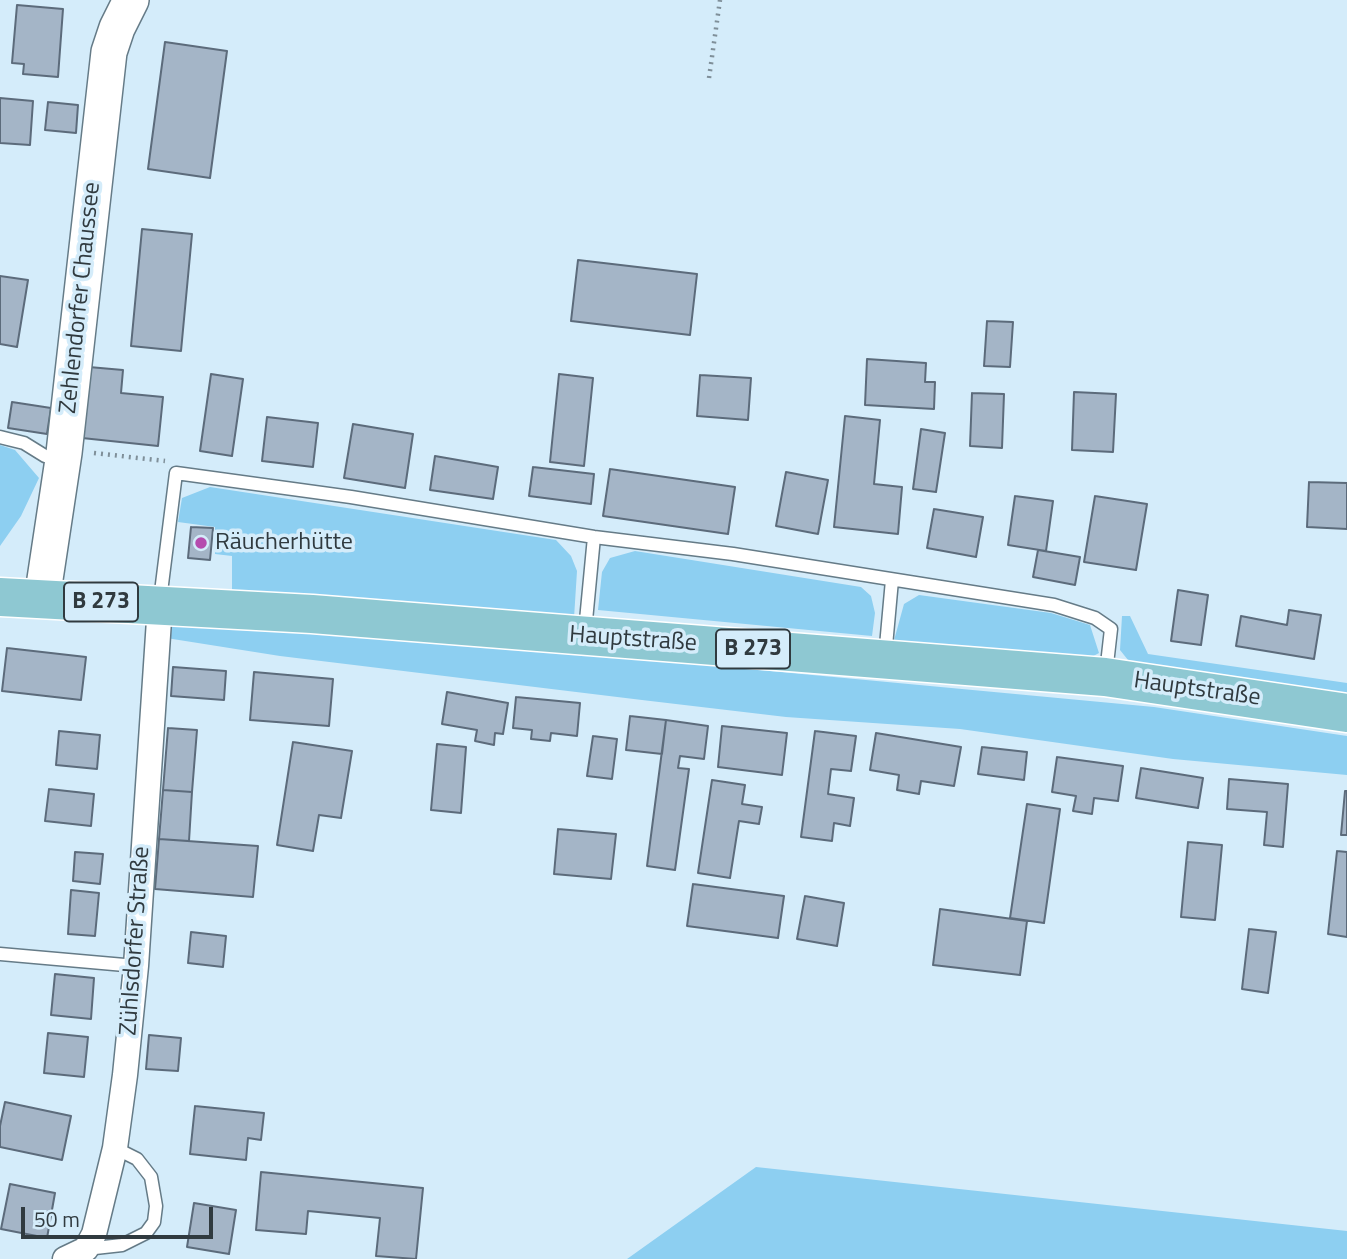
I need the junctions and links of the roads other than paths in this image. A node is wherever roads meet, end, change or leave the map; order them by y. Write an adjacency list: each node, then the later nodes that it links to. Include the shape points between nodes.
1 (131, 0): 3 (main road, Zehlendorfer Chaussee, via 109,52)
2 (0, 437): 3 (lane, via 24,443 45,456)
3 (72, 454): 7 (main road, Zehlendorfer Chaussee)
4 (594, 537): 5 (lane); 8 (lane, via 176,473); 9 (lane)
5 (892, 580): 10 (lane); 11 (lane, via 1054,605 1095,618 1111,629)
6 (0, 597): 7 (main road, Hauptstraße / B 273)
7 (41, 599): 8 (main road, Hauptstraße / B 273)
8 (160, 604): 9 (main road, Hauptstraße / B 273); 14 (street, Zühlsdorfer Straße)
9 (584, 636): 10 (main road, Hauptstraße / B 273)
10 (884, 660): 11 (main road, Hauptstraße / B 273)
11 (1105, 677): 12 (main road, Hauptstraße / B 273)
12 (1347, 713)
13 (0, 954): 14 (lane)
14 (136, 966): 15 (street, Zühlsdorfer Straße)
15 (115, 1148): 16 (street, Zühlsdorfer Straße, via 94,1234); 16 (lane, via 136,1159 152,1177 154,1222 146,1233 122,1245)
16 (76, 1254)

